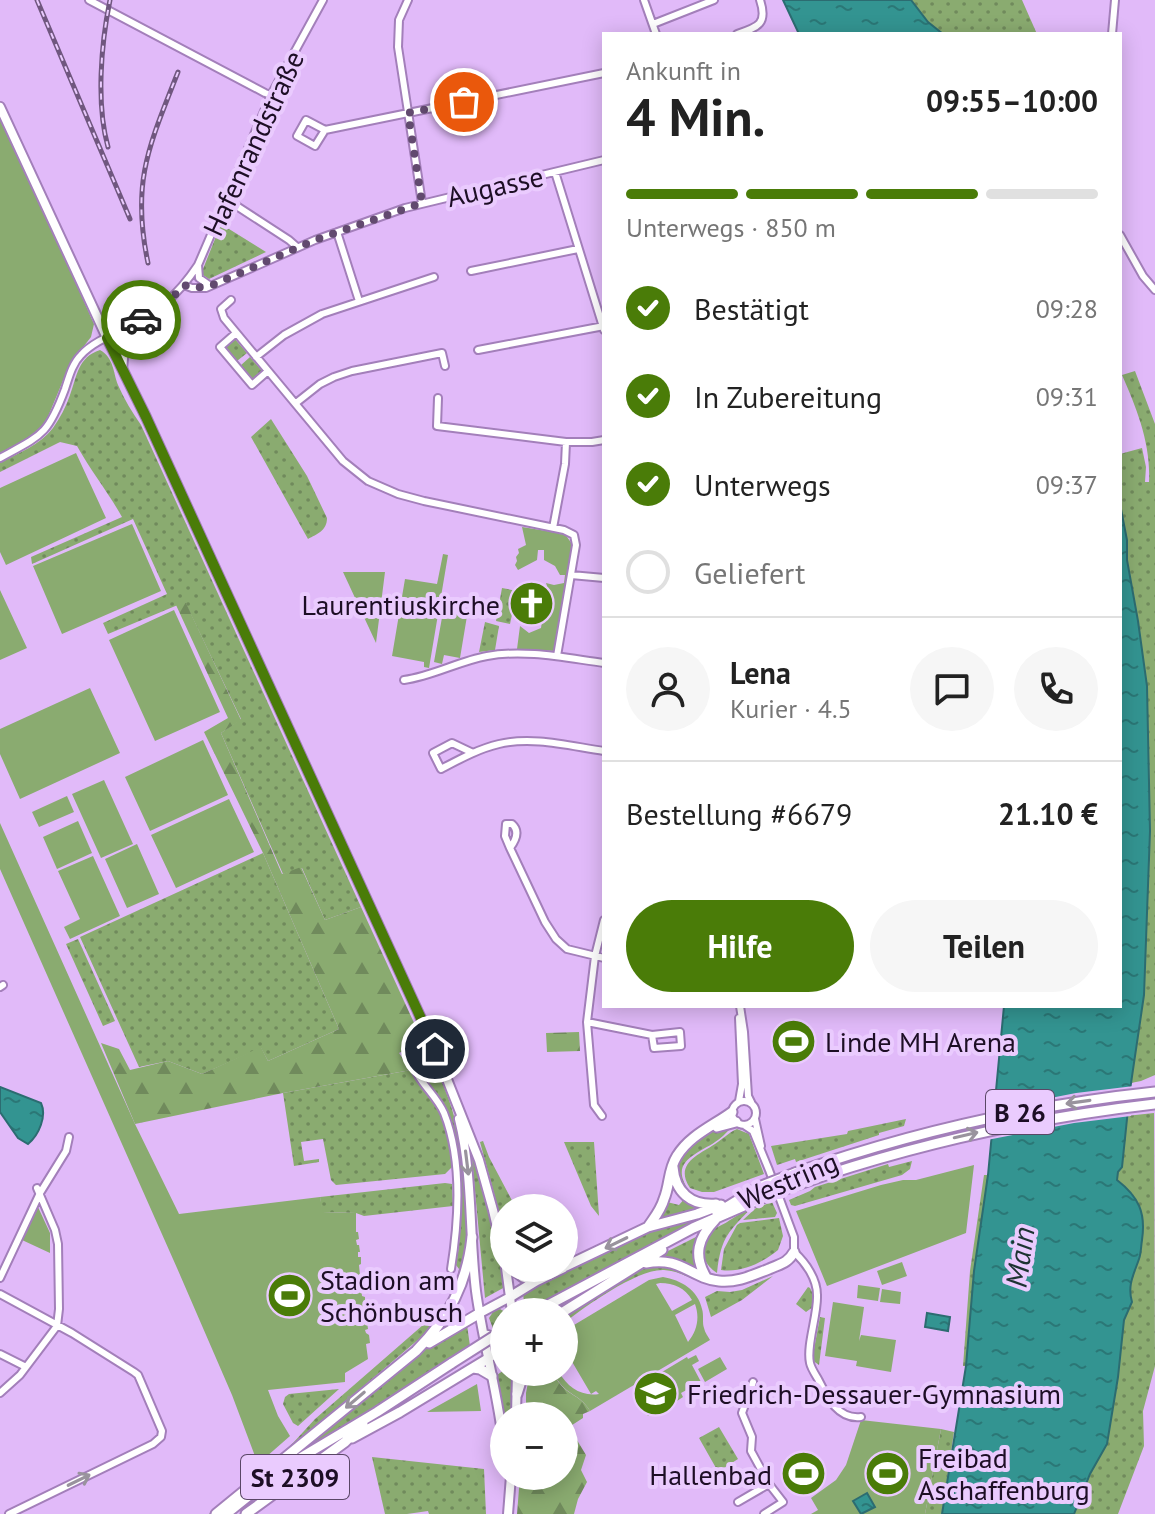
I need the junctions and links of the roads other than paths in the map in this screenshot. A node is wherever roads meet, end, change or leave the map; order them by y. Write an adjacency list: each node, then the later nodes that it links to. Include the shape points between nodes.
1 (89, 0): 13 (street)
2 (323, 0): 13 (street, Hafenrandstraße)
3 (408, 0): 15 (street, via 399,20 398,47)
4 (644, 0): 8 (street)
5 (714, 0): 8 (street)
6 (760, 0): 10 (street, via 760,24)
7 (1115, 0): 11 (street)
8 (653, 24): 9 (street)
9 (655, 32)
10 (743, 32)
11 (1112, 32)
12 (602, 73): 15 (street)
13 (271, 95): 25 (street, Hafenrandstraße)
14 (0, 107): 37 (main road)
15 (408, 113): 16 (street); 20 (street)
16 (325, 130): 16 (street, via 306,120 297,136 315,146)
17 (602, 160): 18 (street, Augasse)
18 (555, 172): 20 (street, Augasse); 24 (street)
19 (232, 203): 23 (street)
20 (422, 203): 21 (street, Augasse)
21 (337, 232): 23 (street, Augasse); 32 (street)
22 (1122, 239): 30 (street)
23 (297, 247): 29 (street, Augasse)
24 (578, 249): 26 (street); 34 (street)
25 (198, 265): 28 (street, Hafenrandstraße); 29 (street, via 199,278)
26 (471, 271)
27 (434, 277): 32 (street)
28 (184, 285): 29 (street, Augasse); 33 (street)
29 (209, 285)
30 (1155, 290)
31 (231, 300): 36 (street, via 221,309)
32 (359, 301): 39 (street, via 300,324)
33 (137, 322): 37 (street); 41 (street, via 125,347)
34 (602, 322)
35 (602, 328): 38 (street)
36 (236, 333): 39 (street); 42 (street, via 220,347 252,385)
37 (107, 338): 41 (main road); 47 (street, via 77,360 44,432)
38 (478, 350)
39 (256, 357): 42 (street)
40 (445, 366): 44 (street, via 442,353 352,371 320,384)
41 (123, 370): 64 (main road)
42 (268, 371): 44 (street)
43 (438, 398): 46 (street, via 437,426)
44 (296, 403): 48 (street, via 345,463 382,488)
45 (602, 440): 46 (street)
46 (566, 442): 48 (street)
47 (0, 458)
48 (553, 528): 49 (street, via 574,535)
49 (571, 575): 50 (street); 51 (street)
50 (602, 578)
51 (557, 656): 52 (street); 53 (street, via 486,656)
52 (602, 663)
53 (404, 680)
54 (602, 751): 55 (street, via 515,741)
55 (473, 753): 55 (street, via 452,743 433,753 441,769)
56 (510, 848): 58 (street, via 556,939 567,949)
57 (602, 928): 58 (street)
58 (595, 956): 59 (street); 62 (street)
59 (602, 958)
60 (740, 1008): 67 (street)
61 (740, 1008): 68 (street)
62 (587, 1022): 63 (street); 70 (street, via 594,1105)
63 (652, 1035): 63 (street, via 654,1048 681,1046 680,1032)
64 (435, 1049): 65 (main road); 87 (street, via 412,1059 443,1111 453,1143 457,1178)
65 (451, 1091): 77 (main road); 83 (main road, one-way to 83, via 468,1166)
66 (1155, 1092): 78 (highway, Westring / B 26, one-way to 78, bridge, via 1005,1114 932,1131 795,1173)
67 (739, 1101): 68 (street); 72 (street, via 734,1106)
68 (751, 1102): 71 (street)
69 (1155, 1104): 80 (highway, Westring / B 26, one-way to 69, bridge, via 890,1155 1007,1126)
70 (602, 1116)
71 (755, 1119): 72 (street, via 749,1124); 74 (street)
72 (737, 1120): 74 (street, via 753,1131); 75 (highway, via 702,1131)
73 (69, 1137): 76 (street, via 66,1151)
74 (761, 1149): 84 (street, via 794,1237)
75 (674, 1159): 79 (highway, via 674,1178 685,1195 702,1205); 81 (highway, via 660,1210)
76 (38, 1191): 89 (street); 97 (street, via 58,1244)
77 (490, 1199)
78 (736, 1200): 79 (highway, B 26); 82 (highway, Westring)
79 (724, 1204): 81 (highway)
80 (718, 1217): 82 (highway, Westring / B 26); 88 (highway, via 699,1241 699,1264)
81 (648, 1227): 85 (highway, one-way to 85)
82 (693, 1228): 86 (highway, B 26); 94 (highway, Westring)
83 (472, 1237): 96 (main road); 101 (highway, via 455,1301)
84 (794, 1252): 88 (highway, via 785,1263 738,1280); 115 (street, via 810,1273 817,1295 810,1365 830,1401 853,1418)
85 (578, 1261)
86 (636, 1267): 88 (highway, via 670,1262); 95 (highway, B 26)
87 (451, 1269)
88 (706, 1277)
89 (0, 1278)
90 (509, 1282): 93 (main road)
91 (534, 1282): 93 (highway)
92 (0, 1294): 97 (street)
93 (510, 1297): 96 (main road)
94 (560, 1298)
95 (578, 1303)
96 (480, 1313): 98 (main road); 101 (highway)
97 (57, 1326): 105 (street); 120 (street, one-way to 97, via 161,1437 138,1375)
98 (484, 1332): 99 (main road); 103 (main road)
99 (490, 1335)
100 (490, 1339): 114 (highway, St 2309, bridge)
101 (416, 1351): 121 (highway, one-way to 121)
102 (0, 1354): 105 (street)
103 (489, 1358): 104 (main road); 106 (highway)
104 (490, 1364)
105 (26, 1367): 111 (street)
106 (473, 1368): 107 (highway); 116 (highway)
107 (490, 1375)
108 (753, 1382): 117 (street, via 742,1413 752,1437 751,1451)
109 (517, 1386): 112 (main road)
110 (520, 1386): 112 (highway)
111 (0, 1393)
112 (517, 1394): 113 (main road)
113 (517, 1402)
114 (377, 1412): 116 (highway, St 2309); 122 (highway, St 2309, via 285,1467)
115 (861, 1417)
116 (345, 1442): 123 (highway, St 2309)
117 (769, 1484): 119 (street); 125 (street, via 783,1502)
118 (509, 1490): 124 (main road)
119 (738, 1502)
120 (9, 1514)
121 (216, 1514)
122 (226, 1514)
123 (246, 1514)
124 (508, 1514)
125 (764, 1514)

